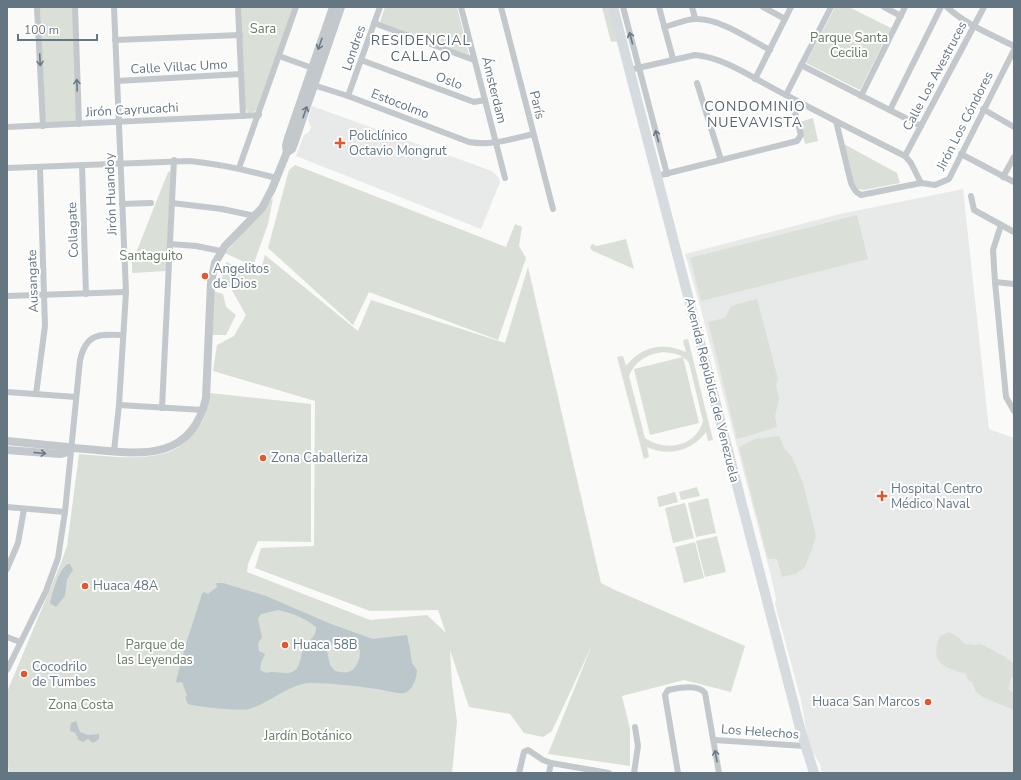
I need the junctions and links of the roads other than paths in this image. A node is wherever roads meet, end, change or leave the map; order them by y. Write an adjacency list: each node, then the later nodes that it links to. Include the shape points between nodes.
1 (37, 7): 57 (street, one-way to 57)
2 (75, 7): 56 (street, one-way to 2)
3 (114, 7): 30 (street, Jirón Huandoy)
4 (238, 7): 29 (street)
5 (296, 7): 34 (street)
6 (333, 7): 39 (street, one-way to 39)
7 (341, 7): 39 (street)
8 (380, 7): 26 (street, Londres)
9 (461, 7): 37 (street, Ámsterdam)
10 (501, 7): 61 (street, París)
11 (613, 7): 40 (main road, Avenida República de Venezuela)
12 (623, 7): 40 (street, one-way to 12)
13 (659, 7): 28 (street)
14 (692, 7): 24 (street)
15 (763, 7): 25 (street)
16 (791, 7): 25 (street)
17 (831, 7): 38 (street)
18 (884, 7): 23 (street)
19 (905, 7): 23 (street)
20 (941, 7): 51 (street)
21 (947, 7): 27 (street)
22 (984, 7): 27 (street, Calle Los Avestruces)
23 (901, 16): 47 (street)
24 (695, 18): 28 (street); 32 (street, via 725,26)
25 (785, 19): 32 (street)
26 (374, 23): 36 (street, Londres); 37 (street)
27 (974, 25): 31 (street); 58 (street, Calle Los Avestruces)
28 (664, 27): 35 (street)
29 (240, 35): 30 (street); 41 (street)
30 (116, 40): 43 (street, Jirón Huandoy)
31 (1014, 46)
32 (770, 50): 42 (street)
33 (1014, 50): 50 (street, Jirón Los Cóndores)
34 (279, 56): 39 (street); 52 (street)
35 (672, 59): 40 (street); 42 (street, via 702,55 723,61)
36 (361, 60): 46 (street, Londres); 49 (street, Oslo, via 474,102)
37 (474, 60): 49 (street, Ámsterdam)
38 (801, 65): 47 (street); 48 (street)
39 (315, 69): 45 (street)
40 (634, 69): 73 (main road, Avenida República de Venezuela)
41 (241, 74): 43 (street, Calle Villac Umo); 53 (street)
42 (755, 79): 48 (street)
43 (117, 81): 55 (street, Jirón Huandoy)
44 (697, 83): 67 (street)
45 (311, 84): 46 (street, Estocolmo); 75 (street, via 292,149 287,152)
46 (348, 96): 62 (street, Estocolmo, via 469,142)
47 (861, 96): 51 (street)
48 (788, 97): 54 (street); 67 (street, via 801,135 797,141)
49 (485, 100): 62 (street, Ámsterdam)
50 (983, 109): 60 (street); 63 (street, Jirón Los Cóndores)
51 (890, 110): 58 (street)
52 (259, 115): 53 (street, Jirón Cayrucachi); 72 (street)
53 (243, 116): 55 (street, Jirón Cayrucachi)
54 (836, 121): 64 (street); 78 (street, Jirón Los Cóndores, via 854,191 861,195)
55 (119, 122): 56 (street, Jirón Cayrucachi); 68 (street, Jirón Huandoy)
56 (79, 124): 57 (street, Jirón Cayrucachi)
57 (43, 126): 59 (street, Jirón Cayrucachi)
58 (921, 126): 64 (street, Calle Los Avestruces)
59 (7, 127)
60 (1014, 127)
61 (533, 134): 62 (street, Estocolmo); 83 (street, París)
62 (496, 143): 76 (street, Ámsterdam)
63 (961, 154): 74 (street); 78 (street, Jirón Los Cóndores, via 949,179 935,185)
64 (905, 156): 78 (street)
65 (1014, 157): 74 (street)
66 (174, 160): 68 (street); 72 (street); 81 (street)
67 (721, 160): 73 (street)
68 (121, 162): 69 (street); 82 (street, Jirón Huandoy)
69 (82, 165): 70 (street); 92 (street, Collagate)
70 (40, 166): 71 (street); 93 (street, Ausangate)
71 (7, 168)
72 (239, 168): 75 (street)
73 (662, 175): 116 (main road, Avenida República de Venezuela)
74 (1004, 177): 77 (street)
75 (276, 178): 84 (street, via 267,200)
76 (505, 178)
77 (1014, 182)
78 (921, 183)
79 (971, 196): 85 (street, via 974,210)
80 (151, 203): 82 (street)
81 (172, 203): 84 (street, via 211,207); 87 (street)
82 (122, 204): 91 (street, Jirón Huandoy)
83 (553, 209)
84 (255, 216): 88 (street)
85 (1001, 225): 86 (street); 89 (street, via 993,250)
86 (1014, 232)
87 (170, 244): 88 (street); 100 (street)
88 (221, 251): 101 (street, via 215,263 211,282 207,385)
89 (995, 282): 90 (street); 102 (street, via 1006,397)
90 (1014, 284)
91 (126, 292): 92 (street); 95 (street, Jirón Huandoy)
92 (86, 294): 93 (street)
93 (45, 295): 94 (street); 97 (street, Ausangate, via 45,326)
94 (7, 296)
95 (123, 335): 98 (street, via 99,335 83,348); 99 (street, Jirón Huandoy)
96 (7, 392): 97 (street)
97 (36, 394): 98 (street)
98 (76, 397): 104 (street)
99 (119, 405): 100 (street); 106 (street, Jirón Huandoy)
100 (162, 408): 101 (street)
101 (203, 410): 106 (street, via 189,433 169,447 152,452)
102 (1014, 411)
103 (7, 441): 104 (street)
104 (72, 448): 105 (street, one-way to 104, via 60,454); 106 (street); 109 (street)
105 (7, 450)
106 (114, 451)
107 (7, 507): 108 (street)
108 (24, 509): 109 (street); 110 (street, via 18,543)
109 (65, 512): 112 (street, via 62,541 54,572)
110 (7, 569)
111 (7, 637): 112 (street)
112 (20, 642): 113 (street)
113 (7, 670)
114 (635, 727): 122 (street, via 638,746)
115 (714, 740): 116 (street, Los Helechos); 123 (street, via 705,692 699,688 668,690 665,697); 124 (street, one-way to 115)
116 (805, 746): 125 (main road, Avenida República de Venezuela)
117 (551, 763): 118 (street); 119 (street, via 527,750 524,752); 120 (street)
118 (586, 771): 121 (street)
119 (519, 773)
120 (549, 773)
121 (609, 773)
122 (634, 773)
123 (678, 773)
124 (719, 773)
125 (814, 773)

